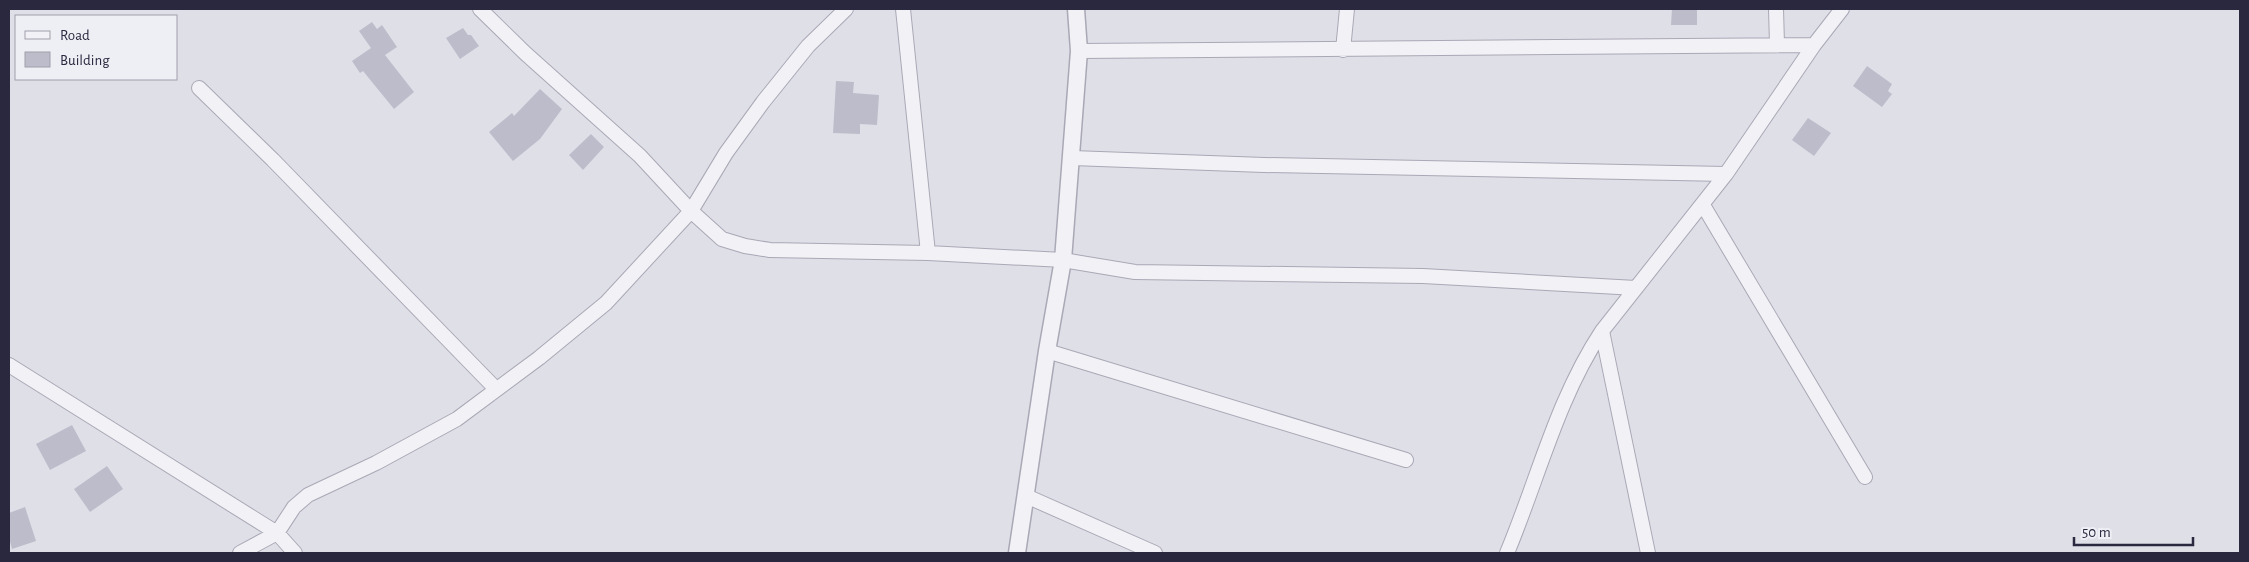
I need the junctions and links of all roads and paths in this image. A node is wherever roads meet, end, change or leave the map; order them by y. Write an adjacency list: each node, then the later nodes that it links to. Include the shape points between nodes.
1 (480, 9): 16 (street, via 640,156)
2 (903, 9): 17 (street)
3 (1076, 9): 11 (street)
4 (1347, 9): 10 (street)
5 (1776, 9): 8 (street)
6 (1842, 9): 9 (street)
7 (840, 10): 16 (street, via 763,102 726,153)
8 (1778, 44): 9 (street); 10 (street)
9 (1814, 45): 14 (street)
10 (1344, 50): 11 (street)
11 (1079, 51): 13 (street)
12 (199, 88): 23 (street)
13 (1072, 158): 14 (street); 18 (street)
14 (1726, 174): 15 (street)
15 (1703, 205): 19 (street); 25 (street)
16 (691, 211): 17 (street, via 722,239 745,246 770,250); 23 (street, via 606,303)
17 (928, 253): 18 (street)
18 (1063, 260): 19 (street, via 1135,272 1423,276); 21 (street)
19 (1636, 288): 20 (street)
20 (1602, 331): 32 (street, via 1576,375); 33 (street)
21 (1047, 351): 24 (street); 26 (street)
22 (9, 365): 27 (street)
23 (496, 389): 27 (street, via 456,419 419,440 308,495 294,508)
24 (1406, 460)
25 (1866, 477)
26 (1026, 496): 30 (street); 31 (street)
27 (277, 533): 28 (street); 29 (street)
28 (240, 553)
29 (295, 553)
30 (1017, 553)
31 (1155, 553)
32 (1507, 553)
33 (1648, 553)

